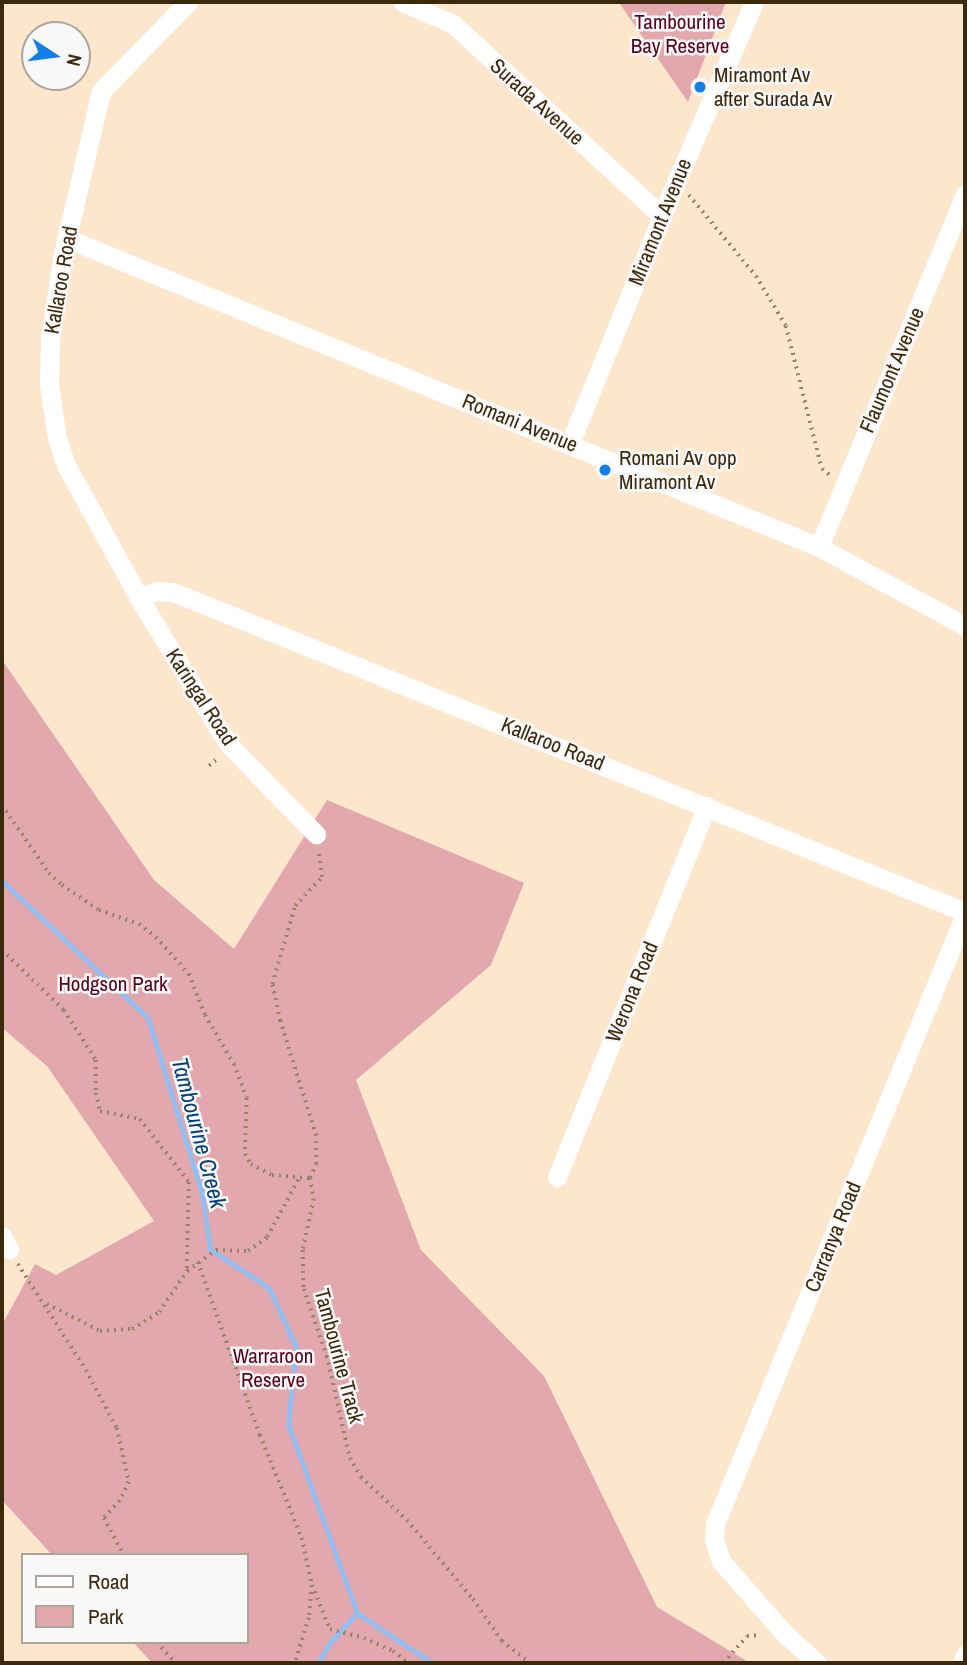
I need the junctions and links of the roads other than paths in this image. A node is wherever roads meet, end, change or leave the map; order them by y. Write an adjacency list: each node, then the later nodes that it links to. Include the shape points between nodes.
1 (188, 2): 6 (street, Kallaroo Road, via 101,90)
2 (403, 2): 5 (street, Surada Avenue, via 453,24)
3 (754, 2): 5 (street, Miramont Avenue)
4 (965, 194): 8 (street, Flaumont Avenue)
5 (662, 215): 7 (street, Miramont Avenue)
6 (66, 238): 7 (street, Romani Avenue); 9 (street, Kallaroo Road, via 49,359 57,438 66,465)
7 (570, 443): 8 (street, Romani Avenue)
8 (819, 547): 11 (street, Romani Avenue)
9 (129, 580): 10 (street, Karingal Road)
10 (139, 598): 12 (street, Kallaroo Road, via 173,592); 13 (street, Karingal Road, via 231,747)
11 (965, 626)
12 (706, 806): 14 (street, Kallaroo Road); 15 (street, Werona Road)
13 (317, 834)
14 (965, 913): 17 (street, Carranya Road, via 715,1524 713,1539 721,1561 783,1633)
15 (557, 1177)
16 (965, 1655): 18 (street)
17 (817, 1663)
18 (962, 1663)

